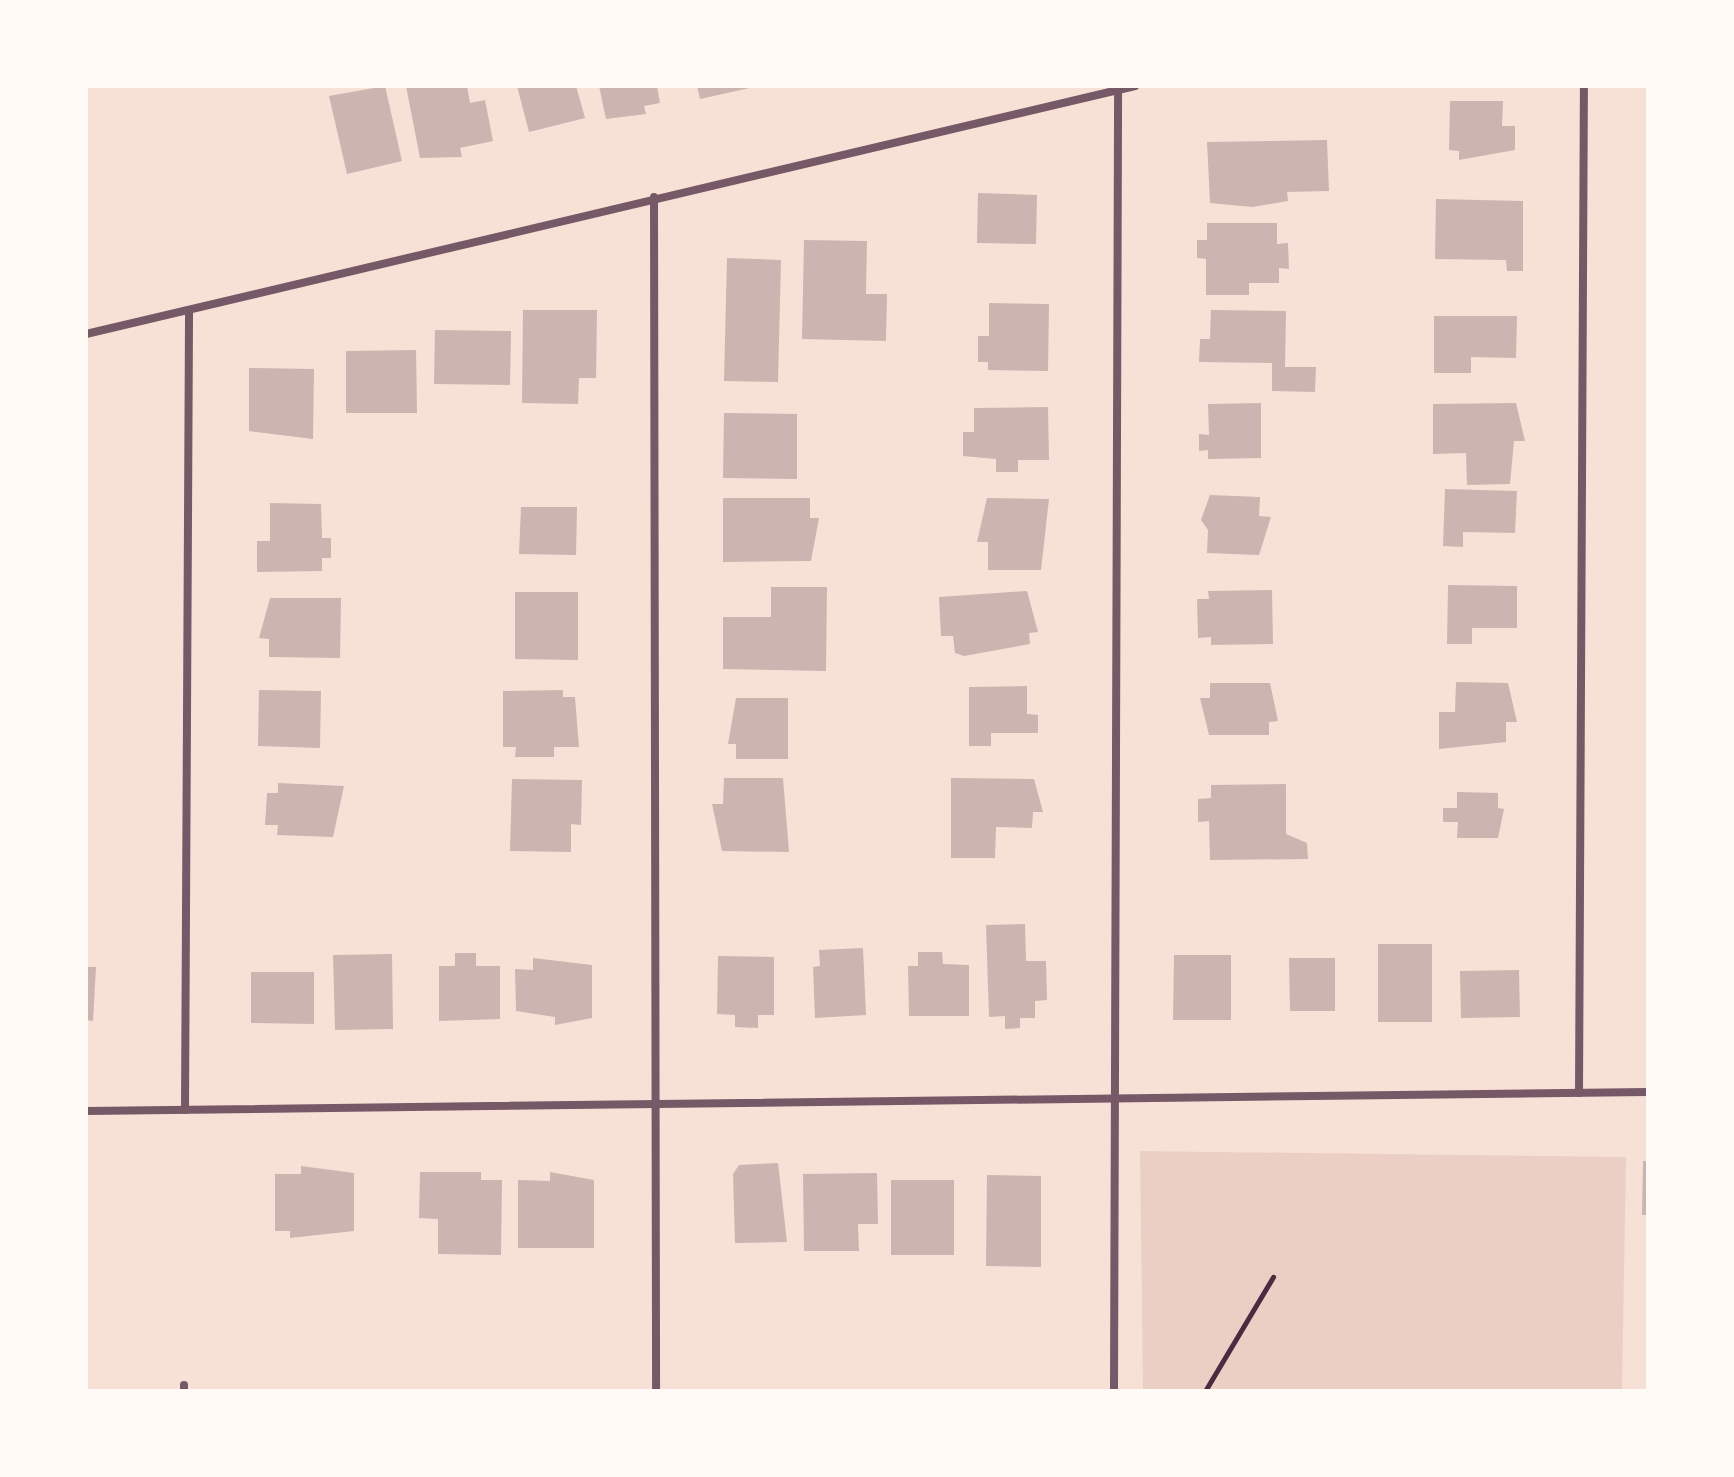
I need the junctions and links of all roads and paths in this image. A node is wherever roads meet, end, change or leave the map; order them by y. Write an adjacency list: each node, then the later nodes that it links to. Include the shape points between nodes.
1 (1135, 86): 3 (street)
2 (1584, 86): 8 (street)
3 (1118, 90): 4 (street); 9 (street)
4 (654, 197): 5 (street); 10 (street)
5 (189, 313): 6 (street); 11 (street)
6 (86, 334)
7 (1648, 1092): 8 (street)
8 (1579, 1093): 9 (street)
9 (1117, 1099): 10 (street); 15 (street)
10 (656, 1101): 11 (street); 14 (street)
11 (185, 1110): 12 (street)
12 (86, 1111)
13 (1273, 1277): 16 (path)
14 (656, 1391)
15 (1114, 1391)
16 (1205, 1391)

